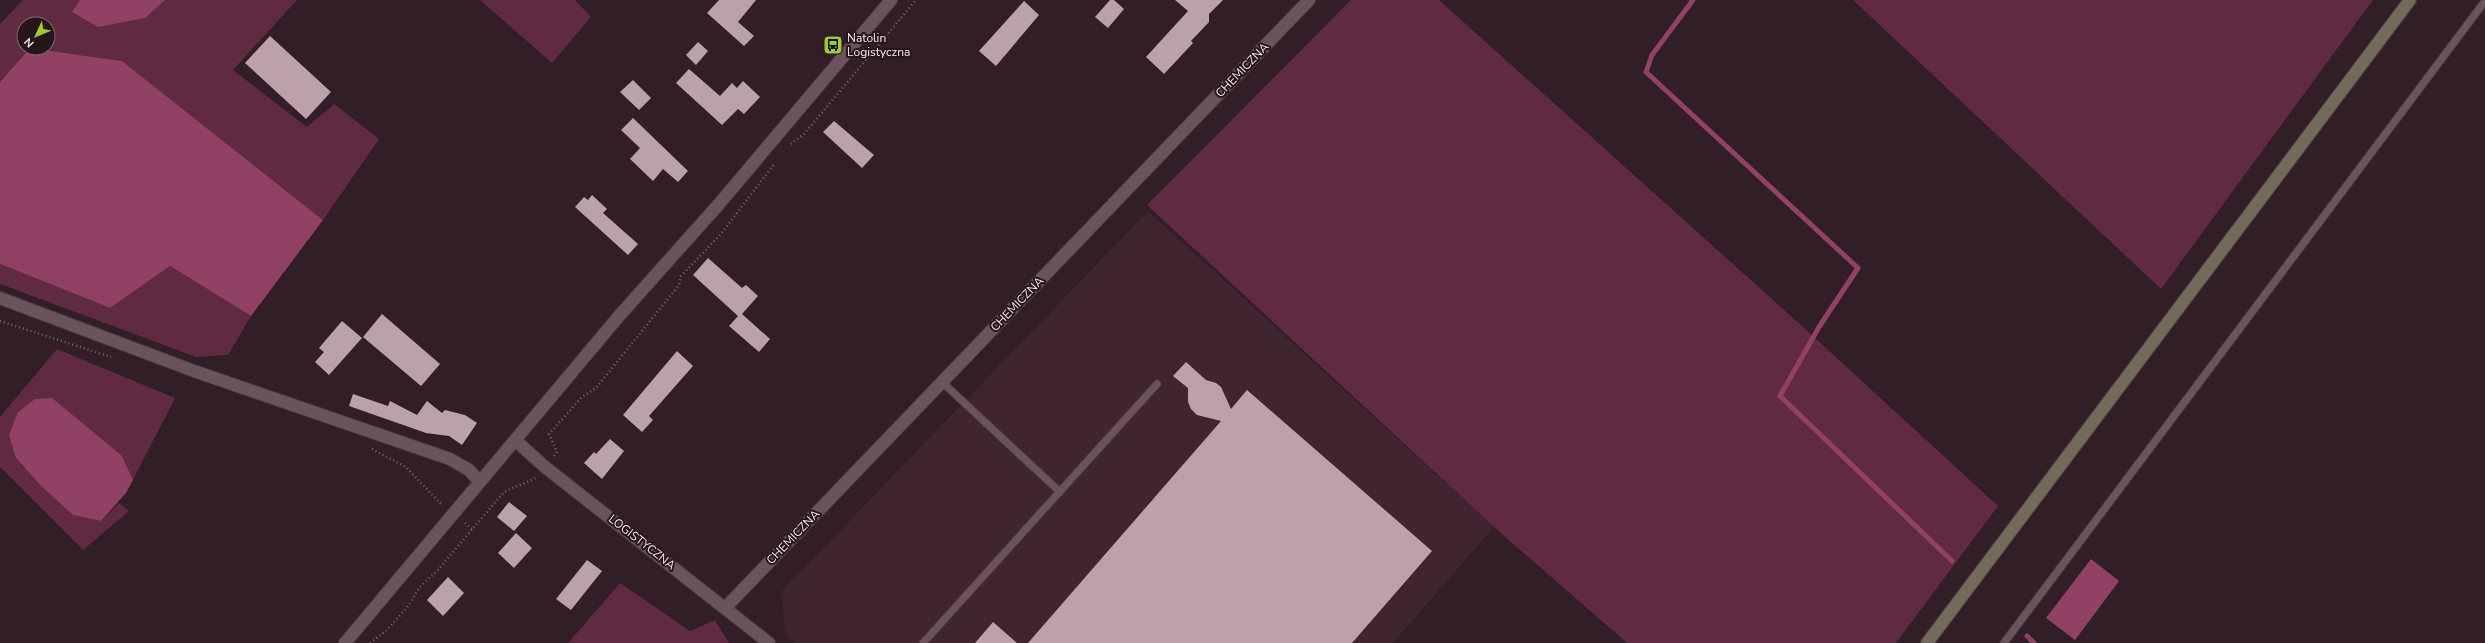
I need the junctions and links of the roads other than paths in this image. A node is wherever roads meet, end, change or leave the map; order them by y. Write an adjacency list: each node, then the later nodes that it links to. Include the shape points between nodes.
1 (891, 0): 8 (street)
2 (1309, 0): 6 (street, CHEMICZNA)
3 (2410, 0): 15 (main road)
4 (2485, 1): 16 (lane)
5 (0, 298): 9 (street, via 194,371 450,459 469,470)
6 (942, 382): 10 (lane); 11 (street, CHEMICZNA)
7 (1157, 384): 10 (lane)
8 (515, 440): 9 (street); 11 (street, LOGISTYCZNA, via 545,468)
9 (480, 482): 12 (street)
10 (1060, 492): 14 (lane)
11 (726, 607): 13 (street, LOGISTYCZNA)
12 (345, 643)
13 (769, 643)
14 (923, 643)
15 (1928, 643)
16 (2004, 643)

